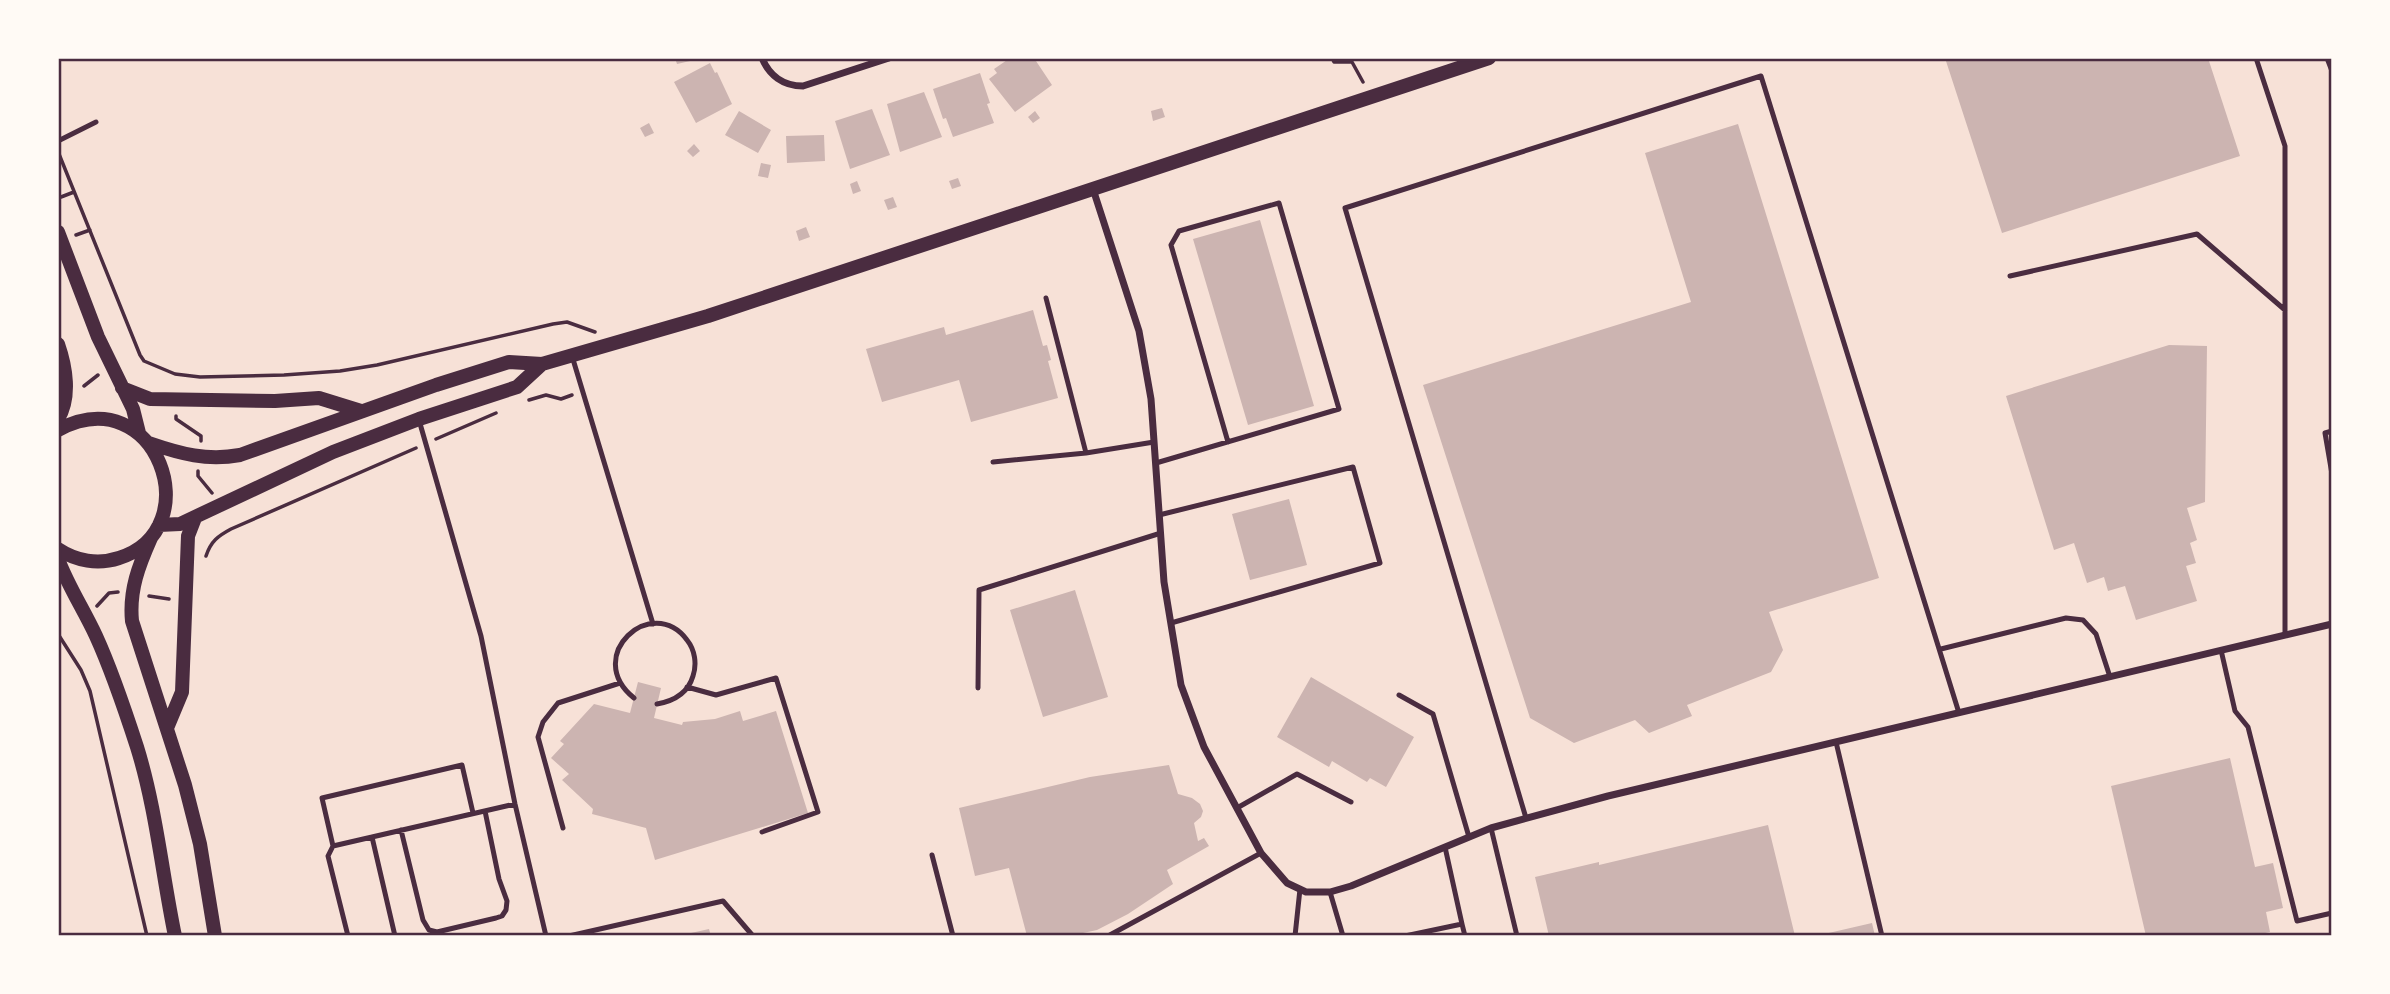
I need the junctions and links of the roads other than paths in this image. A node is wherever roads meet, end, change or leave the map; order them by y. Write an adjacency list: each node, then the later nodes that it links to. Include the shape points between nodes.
1 (762, 58): 2 (street, via 774,77 803,86)
2 (889, 58)
3 (1489, 58): 9 (main road)
4 (2256, 58): 13 (lane, via 2285,146)
5 (2327, 58): 6 (lane)
6 (2332, 71)
7 (96, 122): 8 (lane)
8 (58, 141)
9 (1093, 189): 15 (main road); 24 (street, via 1139,331)
10 (58, 232): 17 (main road)
11 (2010, 276): 13 (lane, via 2197,234)
12 (1046, 298): 26 (lane)
13 (2285, 310): 39 (lane)
14 (58, 344): 19 (main road, via 66,375)
15 (572, 356): 16 (main road); 37 (lane)
16 (542, 364): 18 (main road, via 509,362); 20 (main road, via 517,387)
17 (122, 388): 18 (main road, via 150,399 319,398); 23 (main road)
18 (361, 411): 23 (main road, via 221,458 186,455)
19 (58, 419)
20 (419, 419): 31 (main road, via 311,461); 53 (lane, via 481,636)
21 (58, 430): 23 (main road, via 98,419 120,423)
22 (2332, 431): 29 (lane, via 2325,433)
23 (144, 438): 32 (main road, via 160,462 166,484)
24 (1154, 442): 26 (lane); 28 (street)
25 (1228, 442): 25 (lane, via 1339,408 1279,203 1179,231 1171,245); 28 (lane)
26 (1086, 453): 27 (lane)
27 (993, 461)
28 (1156, 463): 30 (street)
29 (2332, 474)
30 (1159, 514): 33 (street); 36 (lane, via 1353,467 1380,563)
31 (195, 518): 32 (main road); 50 (main road, via 188,536 182,692)
32 (155, 531): 34 (main road, via 139,548 111,560 81,560); 50 (main road, via 137,570 131,607)
33 (1161, 533): 36 (street); 45 (lane, via 979,590)
34 (58, 550)
35 (58, 559): 72 (main road, via 102,648 137,748)
36 (1171, 623): 54 (street, via 1181,685 1205,747)
37 (653, 624): 43 (lane, via 635,629 620,644 615,664); 44 (lane, via 673,628 689,642 696,662)
38 (2332, 624): 39 (street)
39 (2285, 635): 41 (street)
40 (1941, 649): 42 (lane, via 2066,618 2083,620 2096,634); 49 (lane); 57 (lane, via 1761,76 1345,208)
41 (2221, 650): 42 (street); 70 (lane, via 2235,711 2248,727 2297,922)
42 (2110, 677): 49 (street)
43 (620, 683): 47 (lane); 58 (lane, via 558,703 542,722 538,737)
44 (687, 687): 48 (lane, via 677,698); 61 (lane, via 716,695 776,678 818,812)
45 (978, 688)
46 (1398, 695): 63 (lane, via 1433,714)
47 (634, 698)
48 (657, 704)
49 (1959, 713): 51 (street)
50 (167, 728): 73 (main road, via 200,844)
51 (1836, 742): 57 (street); 86 (lane)
52 (1351, 802): 54 (lane, via 1297,774)
53 (515, 804): 55 (lane); 76 (lane)
54 (1237, 808): 66 (street)
55 (485, 811): 56 (lane); 60 (lane, via 506,901 506,910 496,918 429,930 422,920)
56 (473, 813): 60 (lane); 64 (lane, via 462,765 321,798)
57 (1527, 818): 59 (street)
58 (563, 828)
59 (1491, 828): 63 (street); 85 (lane)
60 (401, 831): 62 (lane)
61 (762, 832)
62 (372, 837): 64 (lane); 75 (lane)
63 (1469, 837): 65 (street)
64 (333, 846): 74 (lane, via 328,856)
65 (1445, 847): 69 (street); 71 (lane)
66 (1262, 853): 68 (street, via 1287,883); 80 (lane)
67 (932, 855): 79 (lane)
68 (1300, 889): 69 (street); 81 (lane)
69 (1330, 892): 82 (lane)
70 (2332, 913)
71 (1462, 924): 83 (lane); 84 (lane)
72 (175, 936)
73 (215, 936)
74 (348, 936)
75 (395, 936)
76 (546, 936)
77 (569, 936): 78 (lane, via 723,901)
78 (753, 936)
79 (953, 936)
80 (1108, 936)
81 (1295, 936)
82 (1343, 936)
83 (1405, 936)
84 (1465, 936)
85 (1517, 936)
86 (1882, 936)

